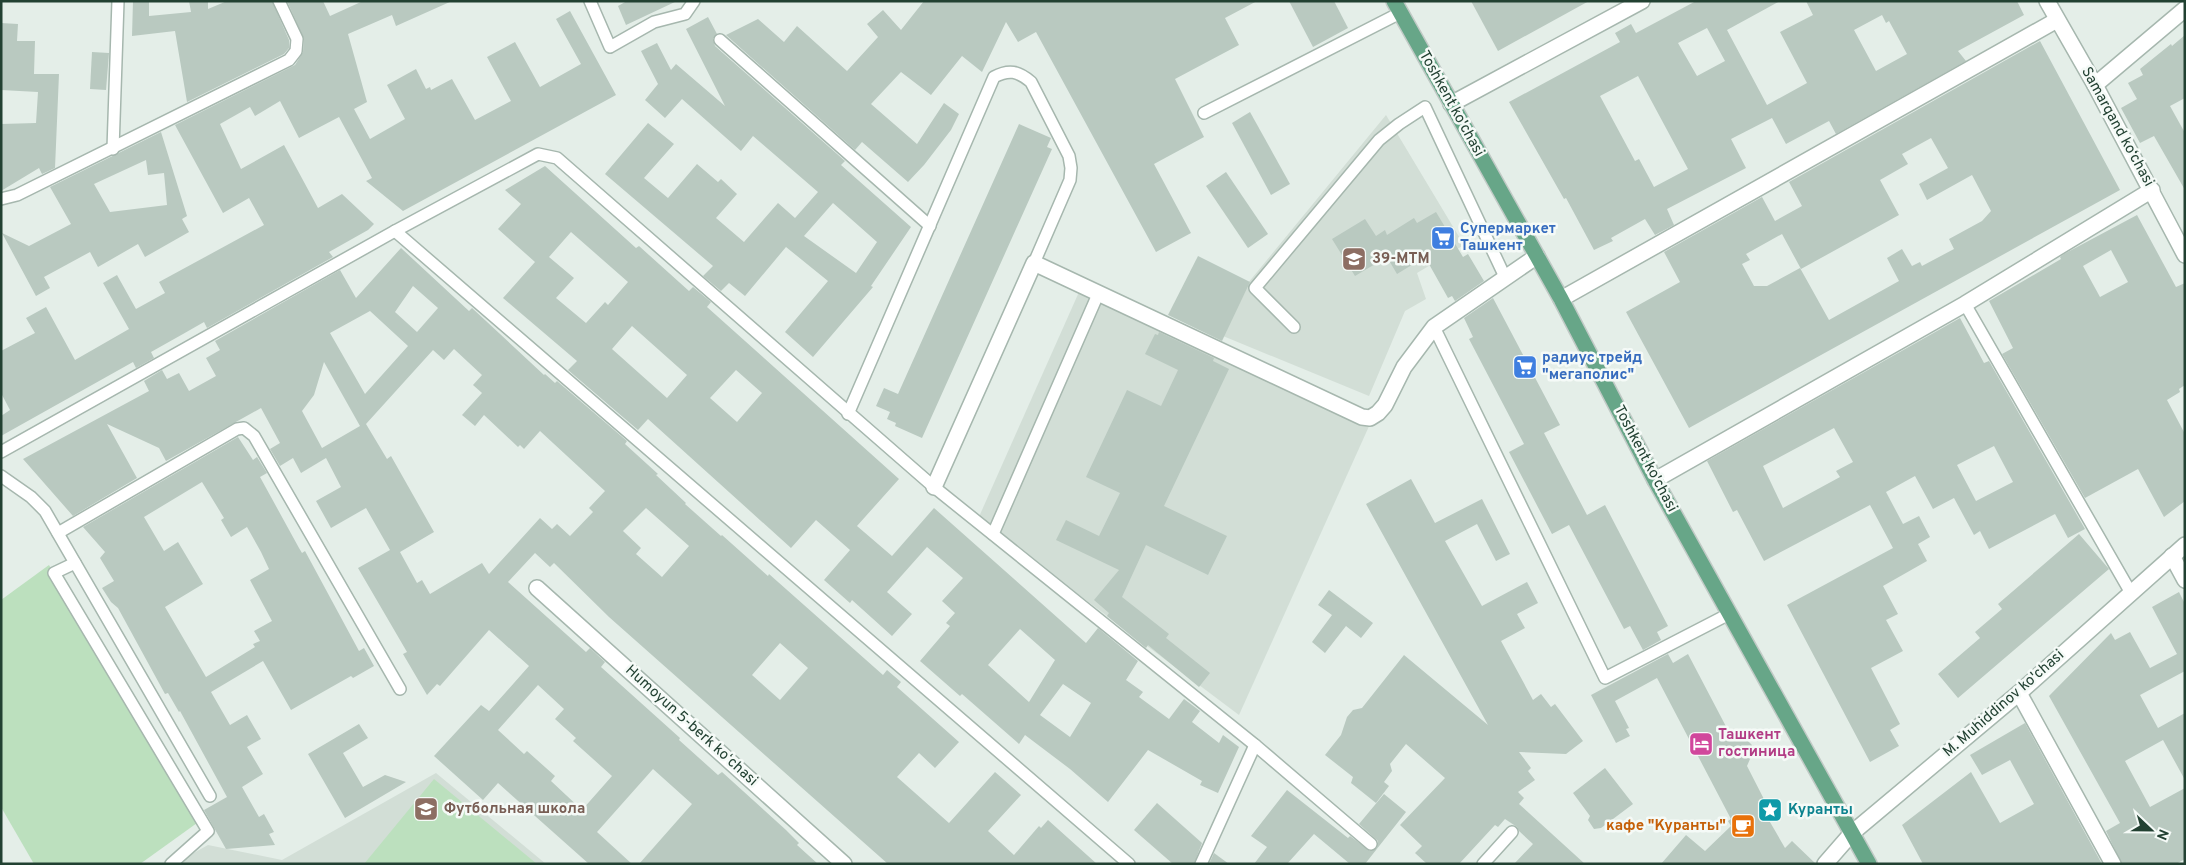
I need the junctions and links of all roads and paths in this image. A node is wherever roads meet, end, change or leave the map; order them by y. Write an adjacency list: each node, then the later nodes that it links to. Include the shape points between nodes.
1 (118, 1): 14 (lane)
2 (280, 1): 14 (lane, via 297,39 296,51 289,60)
3 (590, 1): 4 (lane, via 610,47 654,22 685,14)
4 (694, 1)
5 (1642, 1): 12 (street)
6 (2046, 1): 9 (street, Samarqand ko‘chasi)
7 (1397, 7): 12 (main road, Toshkent ko'chasi); 13 (lane)
8 (2185, 9): 11 (street)
9 (2057, 20): 11 (street, Samarqand ko‘chasi); 24 (street)
10 (720, 40): 17 (lane)
11 (2095, 84): 15 (street, Samarqand ko‘chasi)
12 (1451, 104): 20 (main road, Toshkent ko'chasi)
13 (1204, 113)
14 (113, 149): 16 (lane, via 17,195)
15 (2152, 190): 19 (street, Samarqand ko‘chasi); 25 (street)
16 (1, 199)
17 (930, 226): 21 (lane, via 994,77 1014,71 1031,82 1069,156 1071,168 1070,180); 28 (lane)
18 (395, 231): 28 (lane, via 538,154 557,158); 29 (lane); 51 (lane)
19 (2185, 255)
20 (1537, 256): 22 (street); 24 (main road, Toshkent ko'chasi)
21 (1034, 262): 23 (street); 32 (street)
22 (1505, 277): 26 (lane, via 1425,107 1379,140 1255,288); 27 (street)
23 (1099, 292): 27 (street, via 1370,418 1385,405 1404,367); 34 (lane)
24 (1561, 299): 31 (main road, Toshkent ko'chasi)
25 (1965, 304): 31 (street); 40 (lane)
26 (1294, 327)
27 (1434, 327): 41 (lane, via 1605,678)
28 (848, 414): 32 (lane)
29 (1, 452)
30 (1, 476): 33 (lane, via 31,497 45,511)
31 (1655, 480): 41 (main road, Toshkent ko'chasi)
32 (934, 487): 34 (lane)
33 (58, 533): 37 (lane); 42 (lane, via 237,429 244,428 254,436)
34 (993, 534): 44 (lane)
35 (2185, 545): 36 (street, M. Muhiddinov ko'chasi)
36 (2172, 556): 38 (street); 40 (street, M. Muhiddinov ko'chasi)
37 (74, 562): 45 (lane); 49 (lane, via 54,573 208,831)
38 (2185, 580)
39 (538, 588): 50 (street, Humoyun 5-berk koʻchasi)
40 (2131, 592): 43 (street, M. Muhiddinov ko'chasi)
41 (1729, 614): 47 (main road, Toshkent ko'chasi)
42 (400, 688)
43 (2019, 693): 47 (street, M. Muhiddinov ko'chasi); 56 (street)
44 (1255, 746): 48 (lane); 52 (lane)
45 (210, 796)
46 (1512, 832): 53 (lane)
47 (1852, 833): 54 (street, M. Muhiddinov ko'chasi); 55 (main road, Toshkent ko'chasi)
48 (1371, 844)
49 (171, 864)
50 (844, 864)
51 (1129, 864)
52 (1200, 864)
53 (1483, 864)
54 (1825, 864)
55 (1869, 864)
56 (2113, 864)

